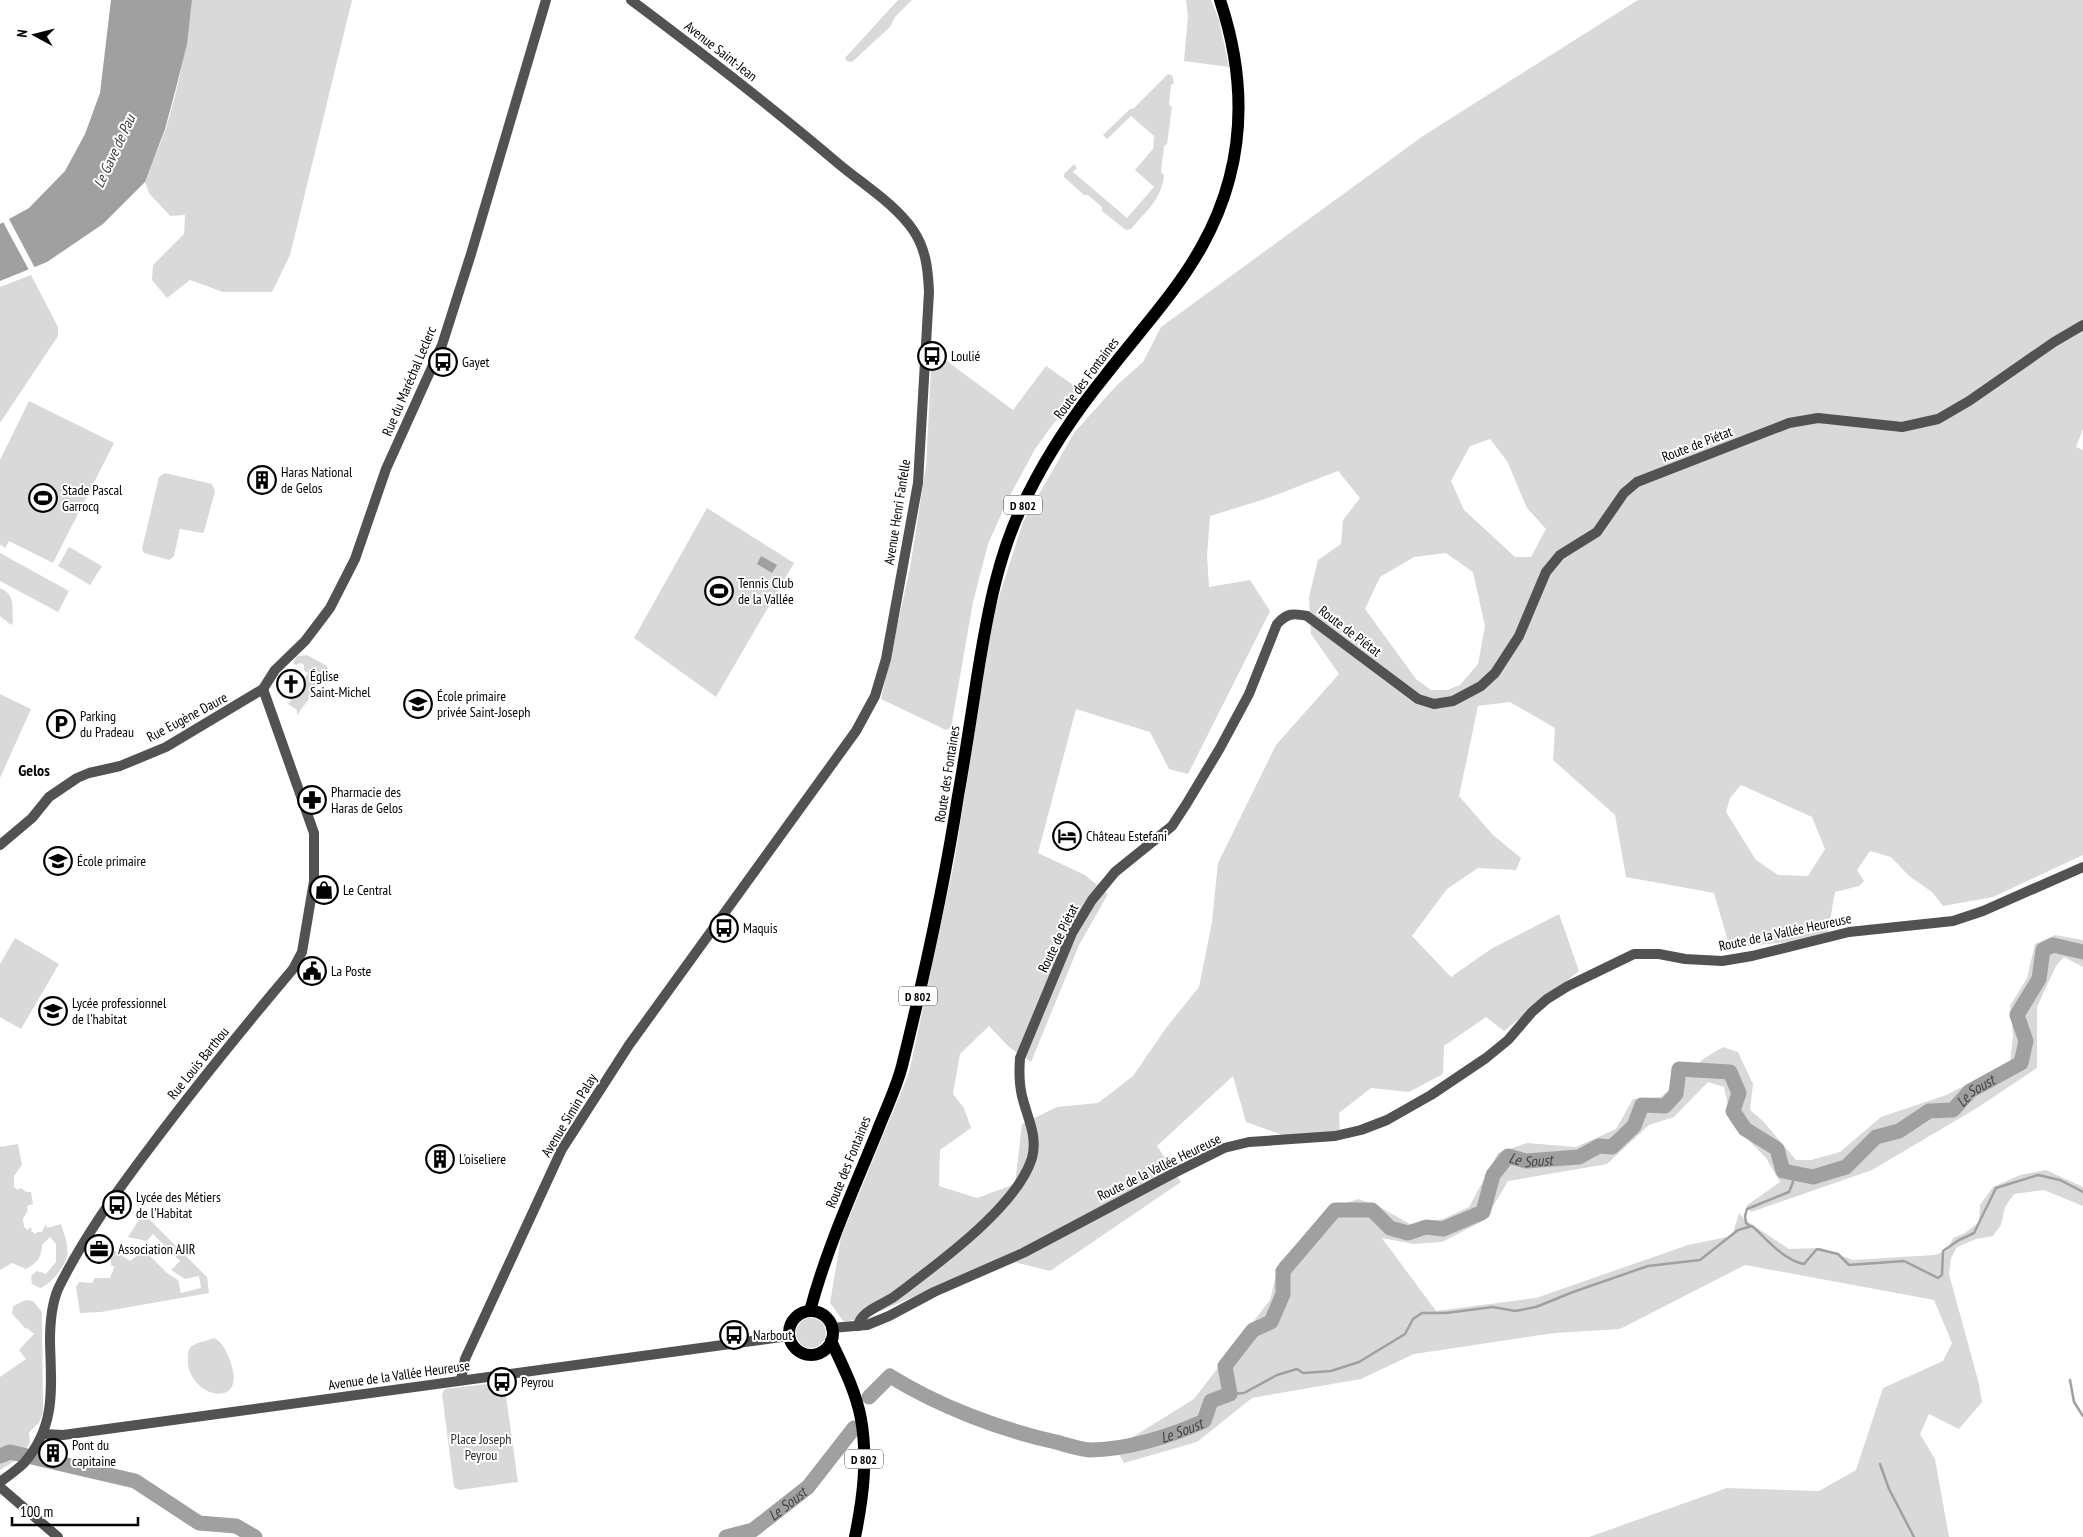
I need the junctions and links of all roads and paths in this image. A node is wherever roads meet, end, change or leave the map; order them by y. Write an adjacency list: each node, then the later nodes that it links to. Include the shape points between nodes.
1 (546, 0): 6 (street, Rue du Maréchal Leclerc, via 442,345 386,469 355,559 317,627 275,670)
2 (631, 0): 4 (street, Avenue Saint-Jean)
3 (1220, 0): 10 (main road, Route des Fontaines / D 802, via 1230,30 1238,81 1239,129 1222,201 1201,248 1184,275 1077,412 1046,459 1025,499 1010,538 987,616 950,849 901,1072 826,1258)
4 (792, 125): 9 (street, Avenue Henri Fanfelle, via 902,217 922,245 929,292 918,482 886,659 875,696 856,731)
5 (2083, 325): 11 (street, Route de Piétat, via 1938,419 1902,427 1818,418 1789,423 1637,482 1624,493 1597,532 1560,555 1546,572 1519,636 1495,673 1481,686 1453,701 1434,704 1418,699 1307,616 1292,613 1284,616 1277,624 1245,702 1172,826 1115,872 1092,900 1072,933 1020,1058 1018,1078 1035,1141 1032,1159 1021,1182 989,1220 910,1285 864,1315)
6 (263, 689): 7 (street, Rue Eugène Daure, via 166,746 120,766 78,778 49,797 32,818); 18 (street, Rue Louis Barthou, via 314,833 314,880 302,952 293,969 197,1086 129,1176 78,1253 58,1290 51,1312 49,1417)
7 (0, 845)
8 (2083, 867): 11 (street, Route de la Vallée Heureuse, via 1983,911 1953,920 1849,932 1722,961 1634,954 1547,999 1486,1058 1388,1120 1335,1136 1249,1142 1224,1148 1009,1260 934,1292 889,1316)
9 (744, 888): 16 (street, Avenue Simin Palay, via 629,1045 562,1149 465,1360)
10 (816, 1313): 12 (main road, via 826,1318); 13 (main road, via 799,1315 794,1319)
11 (858, 1326): 12 (street, Route de la Vallée Heureuse)
12 (831, 1328): 14 (main road)
13 (789, 1336): 15 (main road, via 796,1350 808,1355); 16 (street, Avenue de la Vallée Heureuse)
14 (831, 1341): 15 (main road); 17 (main road, D 802)
15 (818, 1354): 17 (main road, D 802, via 831,1362)
16 (461, 1380): 18 (street, Avenue de la Vallée Heureuse, via 63,1435)
17 (850, 1383): 22 (main road, D 802, via 861,1419 864,1462 862,1504)
18 (43, 1434): 19 (street, Rue Louis Barthou, via 23,1464)
19 (0, 1482)
20 (0, 1487): 21 (street)
21 (58, 1537)
22 (855, 1537)

